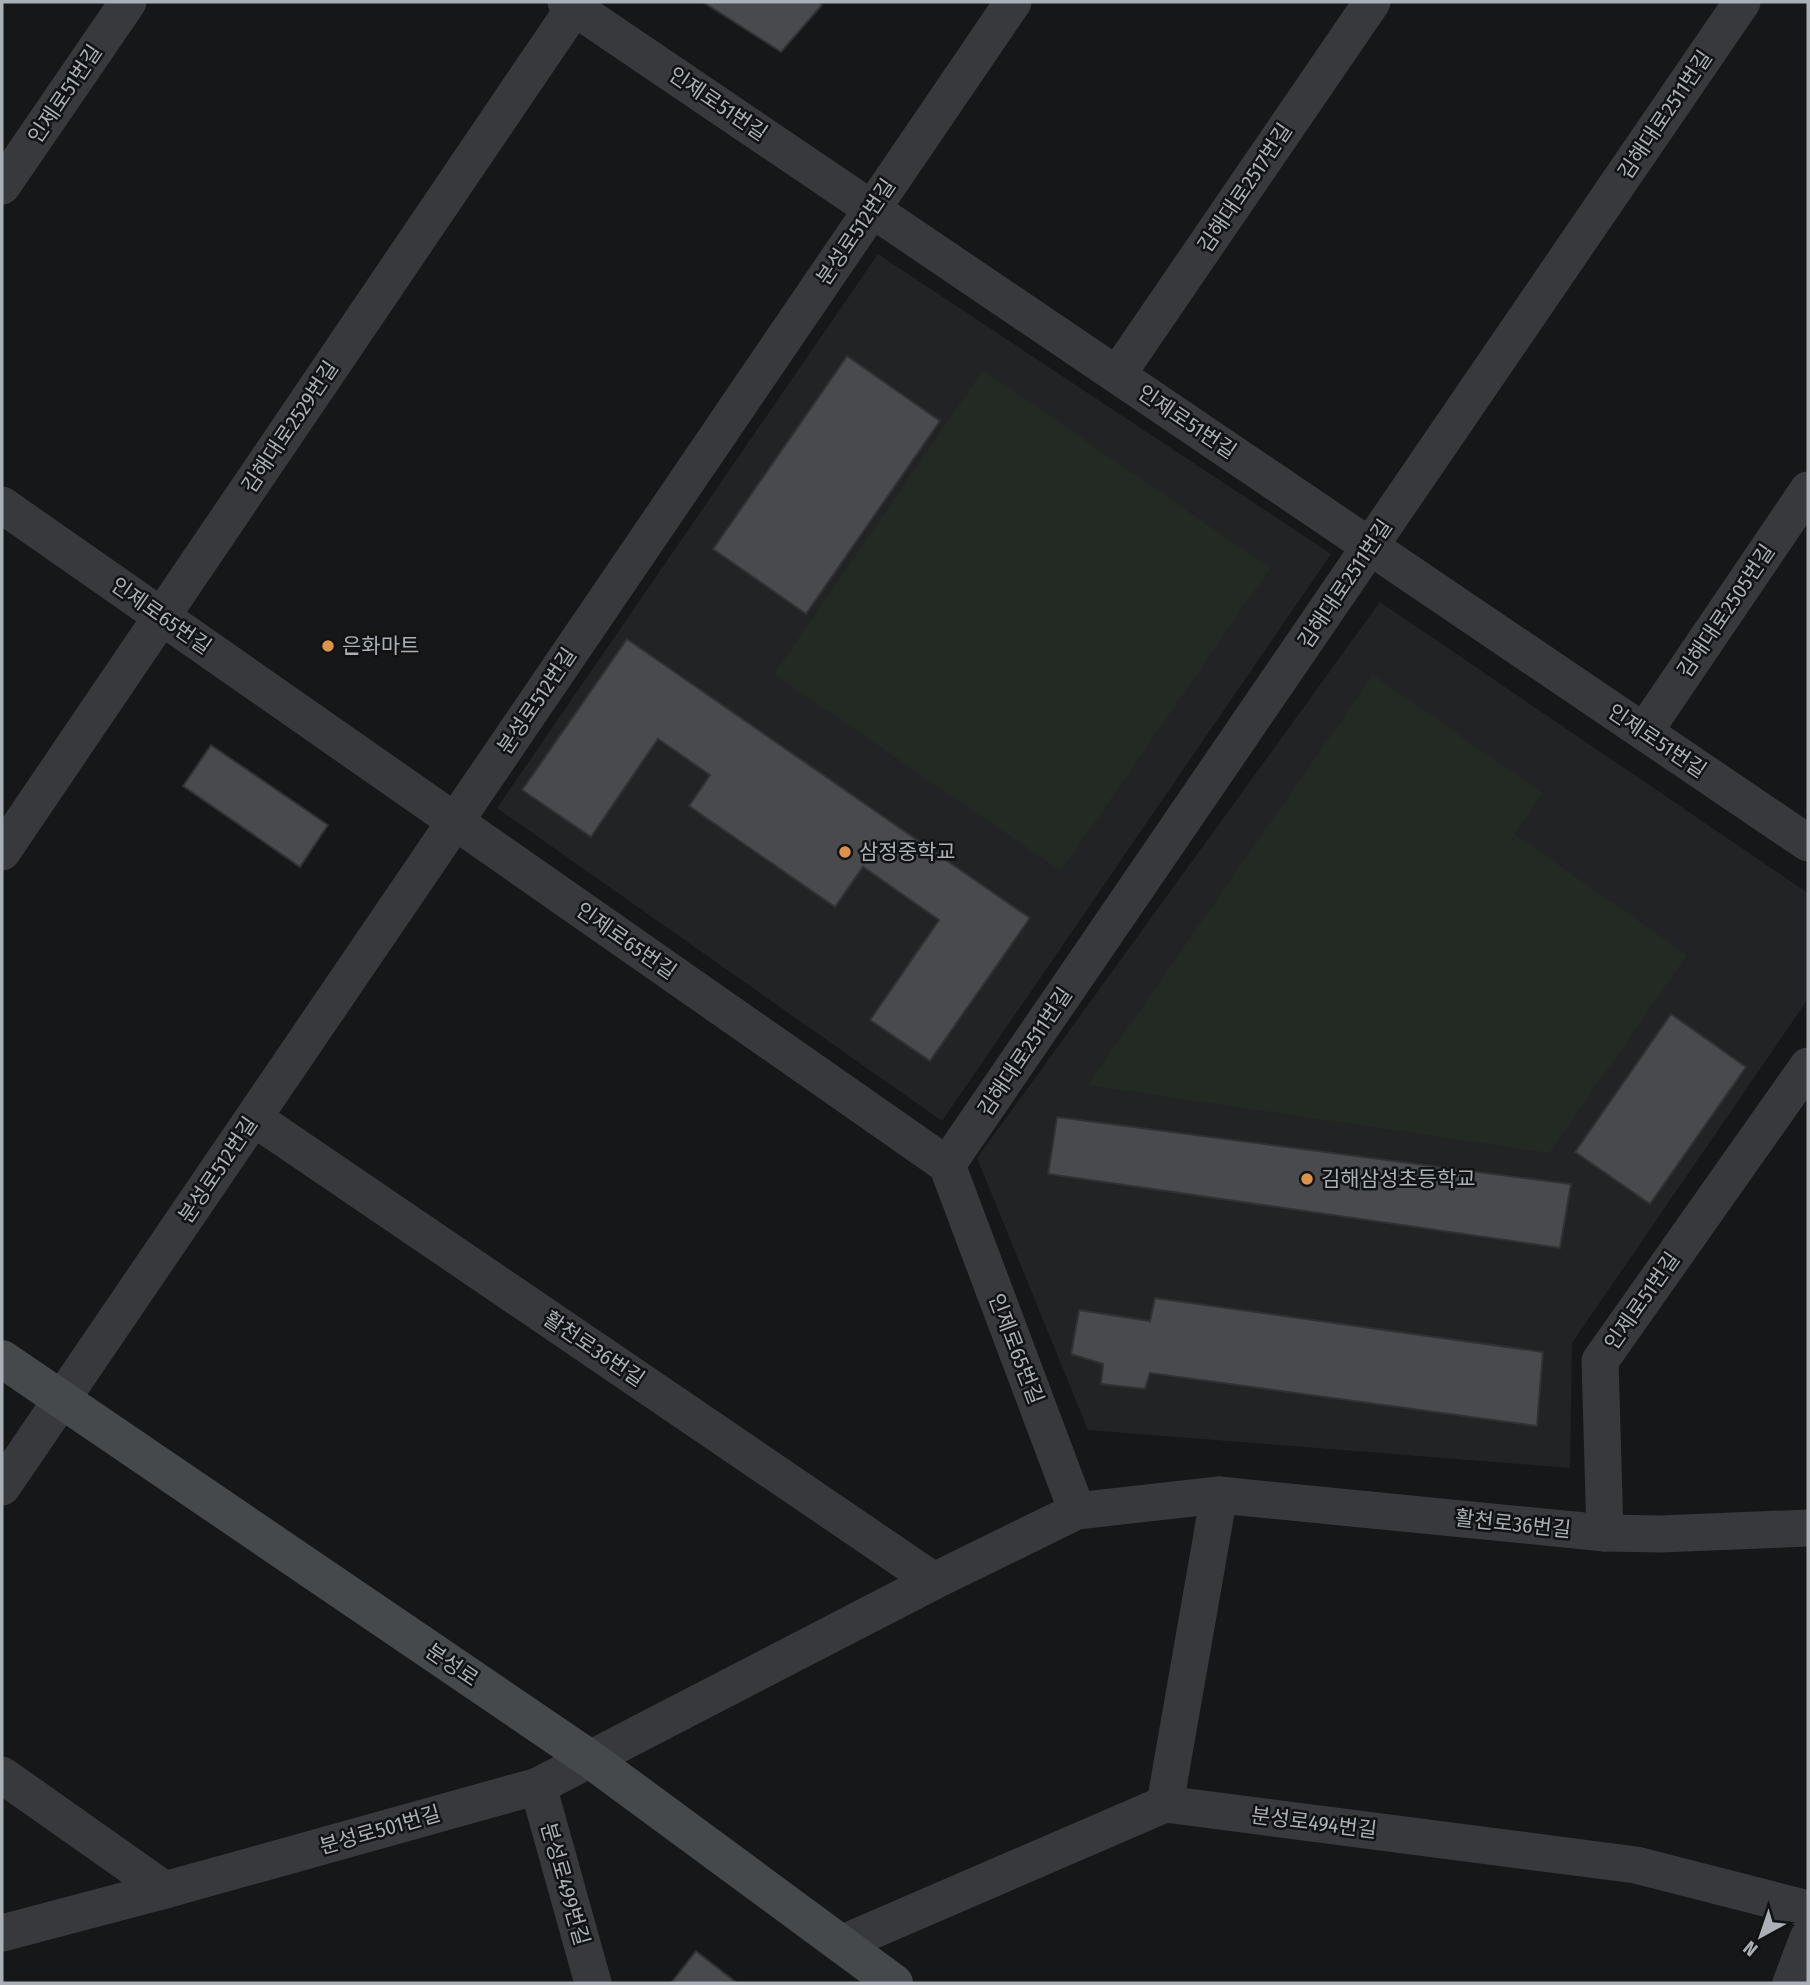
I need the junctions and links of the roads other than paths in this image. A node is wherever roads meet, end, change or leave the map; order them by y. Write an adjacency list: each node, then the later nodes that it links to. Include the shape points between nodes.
1 (128, 2): 6 (street, 인제로51번길)
2 (1013, 2): 7 (street, 분성로512번길)
3 (1373, 2): 8 (street, 김해대로2517번길)
4 (1742, 2): 11 (street, 김해대로2511번길)
5 (572, 4): 7 (street, 인제로51번길); 12 (street, 김해대로2529번길)
6 (2, 186)
7 (872, 209): 8 (street, 인제로51번길); 14 (street, 분성로512번길)
8 (1117, 375): 11 (street, 인제로51번길)
9 (1808, 490): 13 (street, 김해대로2505번길)
10 (2, 505): 12 (street, 인제로65번길)
11 (1370, 547): 13 (street, 인제로51번길); 19 (street, 김해대로2511번길)
12 (161, 617): 14 (street, 인제로65번길); 16 (street, 김해대로2529번길)
13 (1644, 732): 15 (street, 인제로51번길)
14 (455, 821): 18 (street, 분성로512번길); 19 (street, 인제로65번길)
15 (1808, 843)
16 (2, 852)
17 (1808, 1066): 26 (street, 인제로51번길, via 1600,1361)
18 (254, 1118): 21 (street, 분성로512번길); 27 (street, 활천로36번길)
19 (947, 1165): 24 (street, 인제로65번길)
20 (2, 1359): 21 (main road, 분성로)
21 (61, 1401): 22 (street, 분성로512번길); 28 (main road, 분성로)
22 (2, 1486)
23 (1219, 1495): 24 (street, 활천로36번길); 26 (street, 활천로36번길); 31 (street)
24 (1077, 1511): 27 (street, 활천로36번길)
25 (1808, 1528): 26 (street, 활천로36번길)
26 (1605, 1533)
27 (934, 1581): 28 (street, 활천로36번길)
28 (590, 1759): 30 (street, 분성로501번길); 36 (main road, 분성로)
29 (2, 1775): 32 (street)
30 (538, 1786): 32 (street, 분성로501번길); 37 (street, 분성로499번길)
31 (1165, 1804): 33 (street, 분성로494번길, via 1636,1865); 36 (street)
32 (165, 1890): 34 (street, 분성로501번길)
33 (1808, 1909)
34 (2, 1933)
35 (1808, 1938): 39 (street)
36 (841, 1944): 38 (main road, 분성로)
37 (593, 1983)
38 (894, 1983)
39 (1791, 1983)

